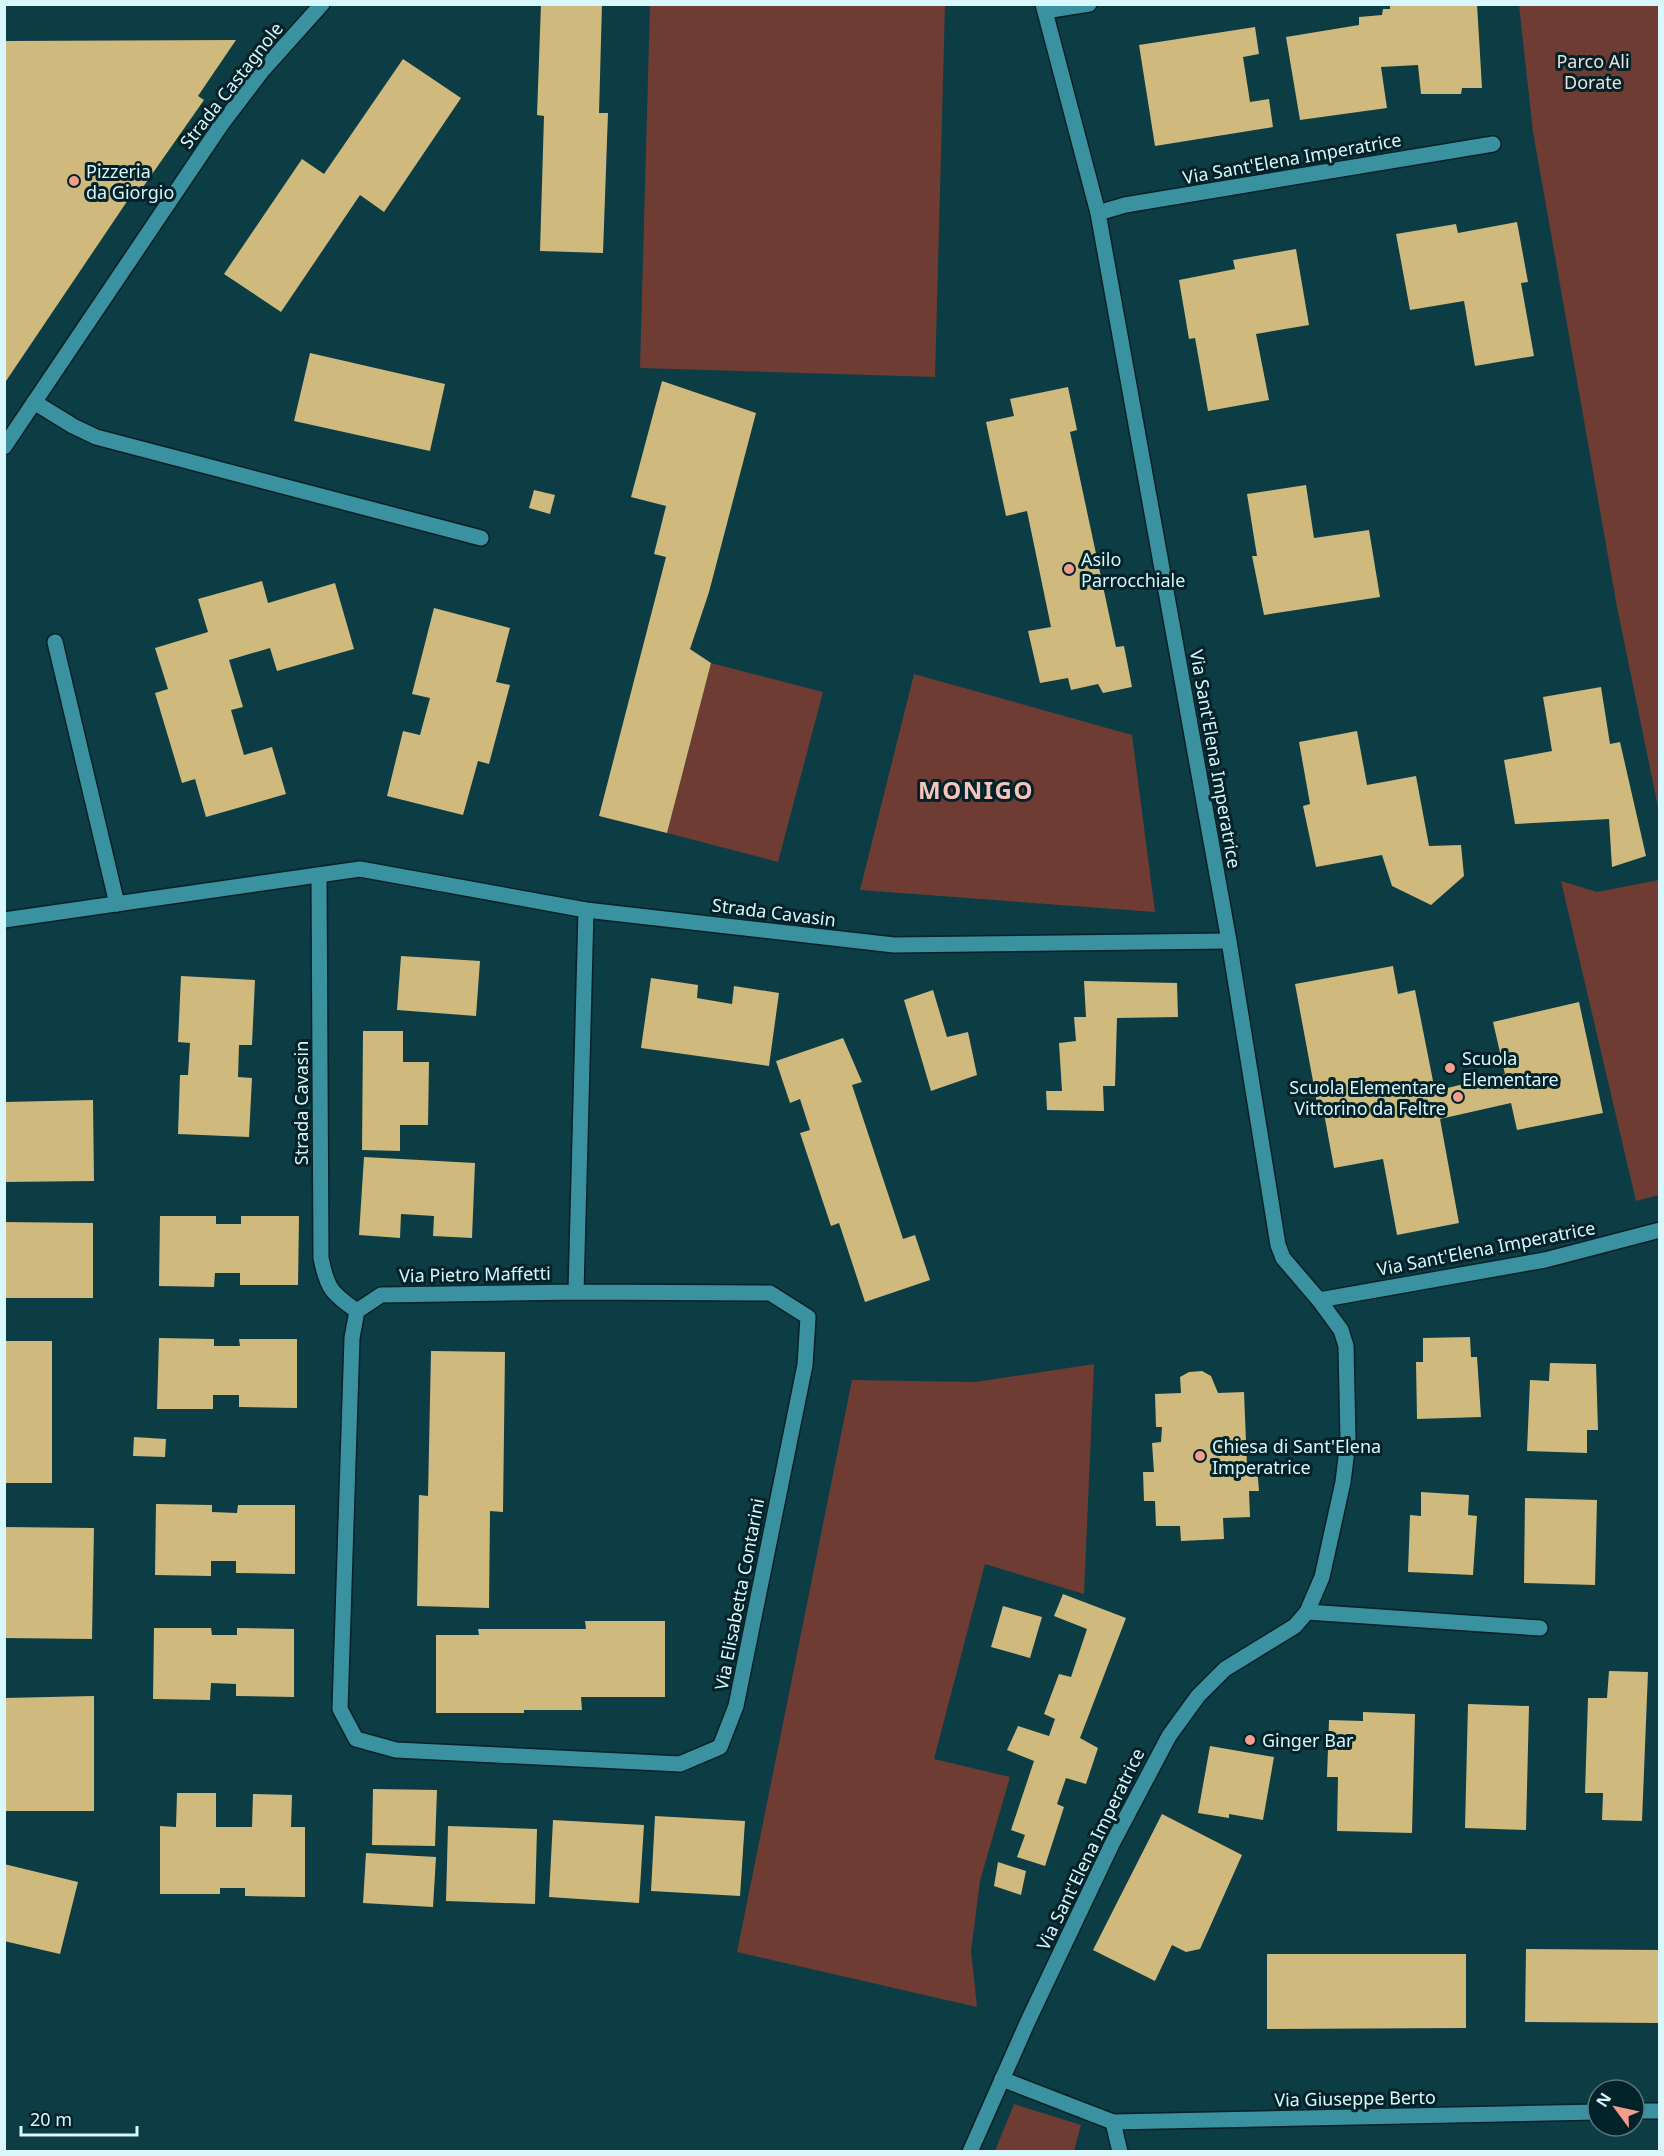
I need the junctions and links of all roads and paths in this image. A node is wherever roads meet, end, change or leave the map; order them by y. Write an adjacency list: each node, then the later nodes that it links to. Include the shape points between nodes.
1 (322, 4): 6 (street, Strada Castagnole, via 262,71 221,125)
2 (1089, 4): 3 (street, Via Sant'Elena Imperatrice)
3 (1044, 8): 5 (street, Via Sant'Elena Imperatrice)
4 (1493, 144): 5 (street, Via Sant'Elena Imperatrice, via 1125,205)
5 (1098, 213): 14 (street, Via Sant'Elena Imperatrice)
6 (34, 402): 7 (street, Strada Castagnole); 8 (street, via 96,436)
7 (4, 447)
8 (481, 538)
9 (55, 642): 11 (street)
10 (319, 875): 11 (street, Strada Cavasin); 12 (street, Strada Cavasin, via 360,869); 18 (street, Strada Cavasin, via 321,1258 326,1283)
11 (117, 904): 13 (street, Strada Cavasin)
12 (586, 910): 14 (street, Strada Cavasin, via 894,945); 16 (street, Via Pietro Maffetti)
13 (4, 920)
14 (1229, 941): 17 (street, Via Sant'Elena Imperatrice, via 1278,1245 1283,1258)
15 (1659, 1230): 17 (street, Via Sant'Elena Imperatrice, via 1545,1260)
16 (576, 1292): 18 (street, Via Pietro Maffetti, via 381,1295); 18 (street, Via Elisabetta Contarini, via 770,1293 808,1317 805,1365 736,1706 720,1747 680,1764 396,1750 356,1739 340,1708 352,1338)
17 (1319, 1300): 19 (street, Via Sant'Elena Imperatrice, via 1341,1330 1346,1346 1348,1441 1322,1576)
18 (357, 1311)
19 (1307, 1612): 20 (street); 21 (street, Via Sant'Elena Imperatrice, via 1295,1626 1225,1669 1198,1696 1169,1736 1112,1844)
20 (1540, 1628)
21 (1002, 2079): 23 (street, Via Giuseppe Berto); 24 (street, Via Sant'Elena Imperatrice)
22 (1586, 2112): 23 (street, Via Giuseppe Berto)
23 (1113, 2122): 25 (street)
24 (970, 2151)
25 (1120, 2151)

